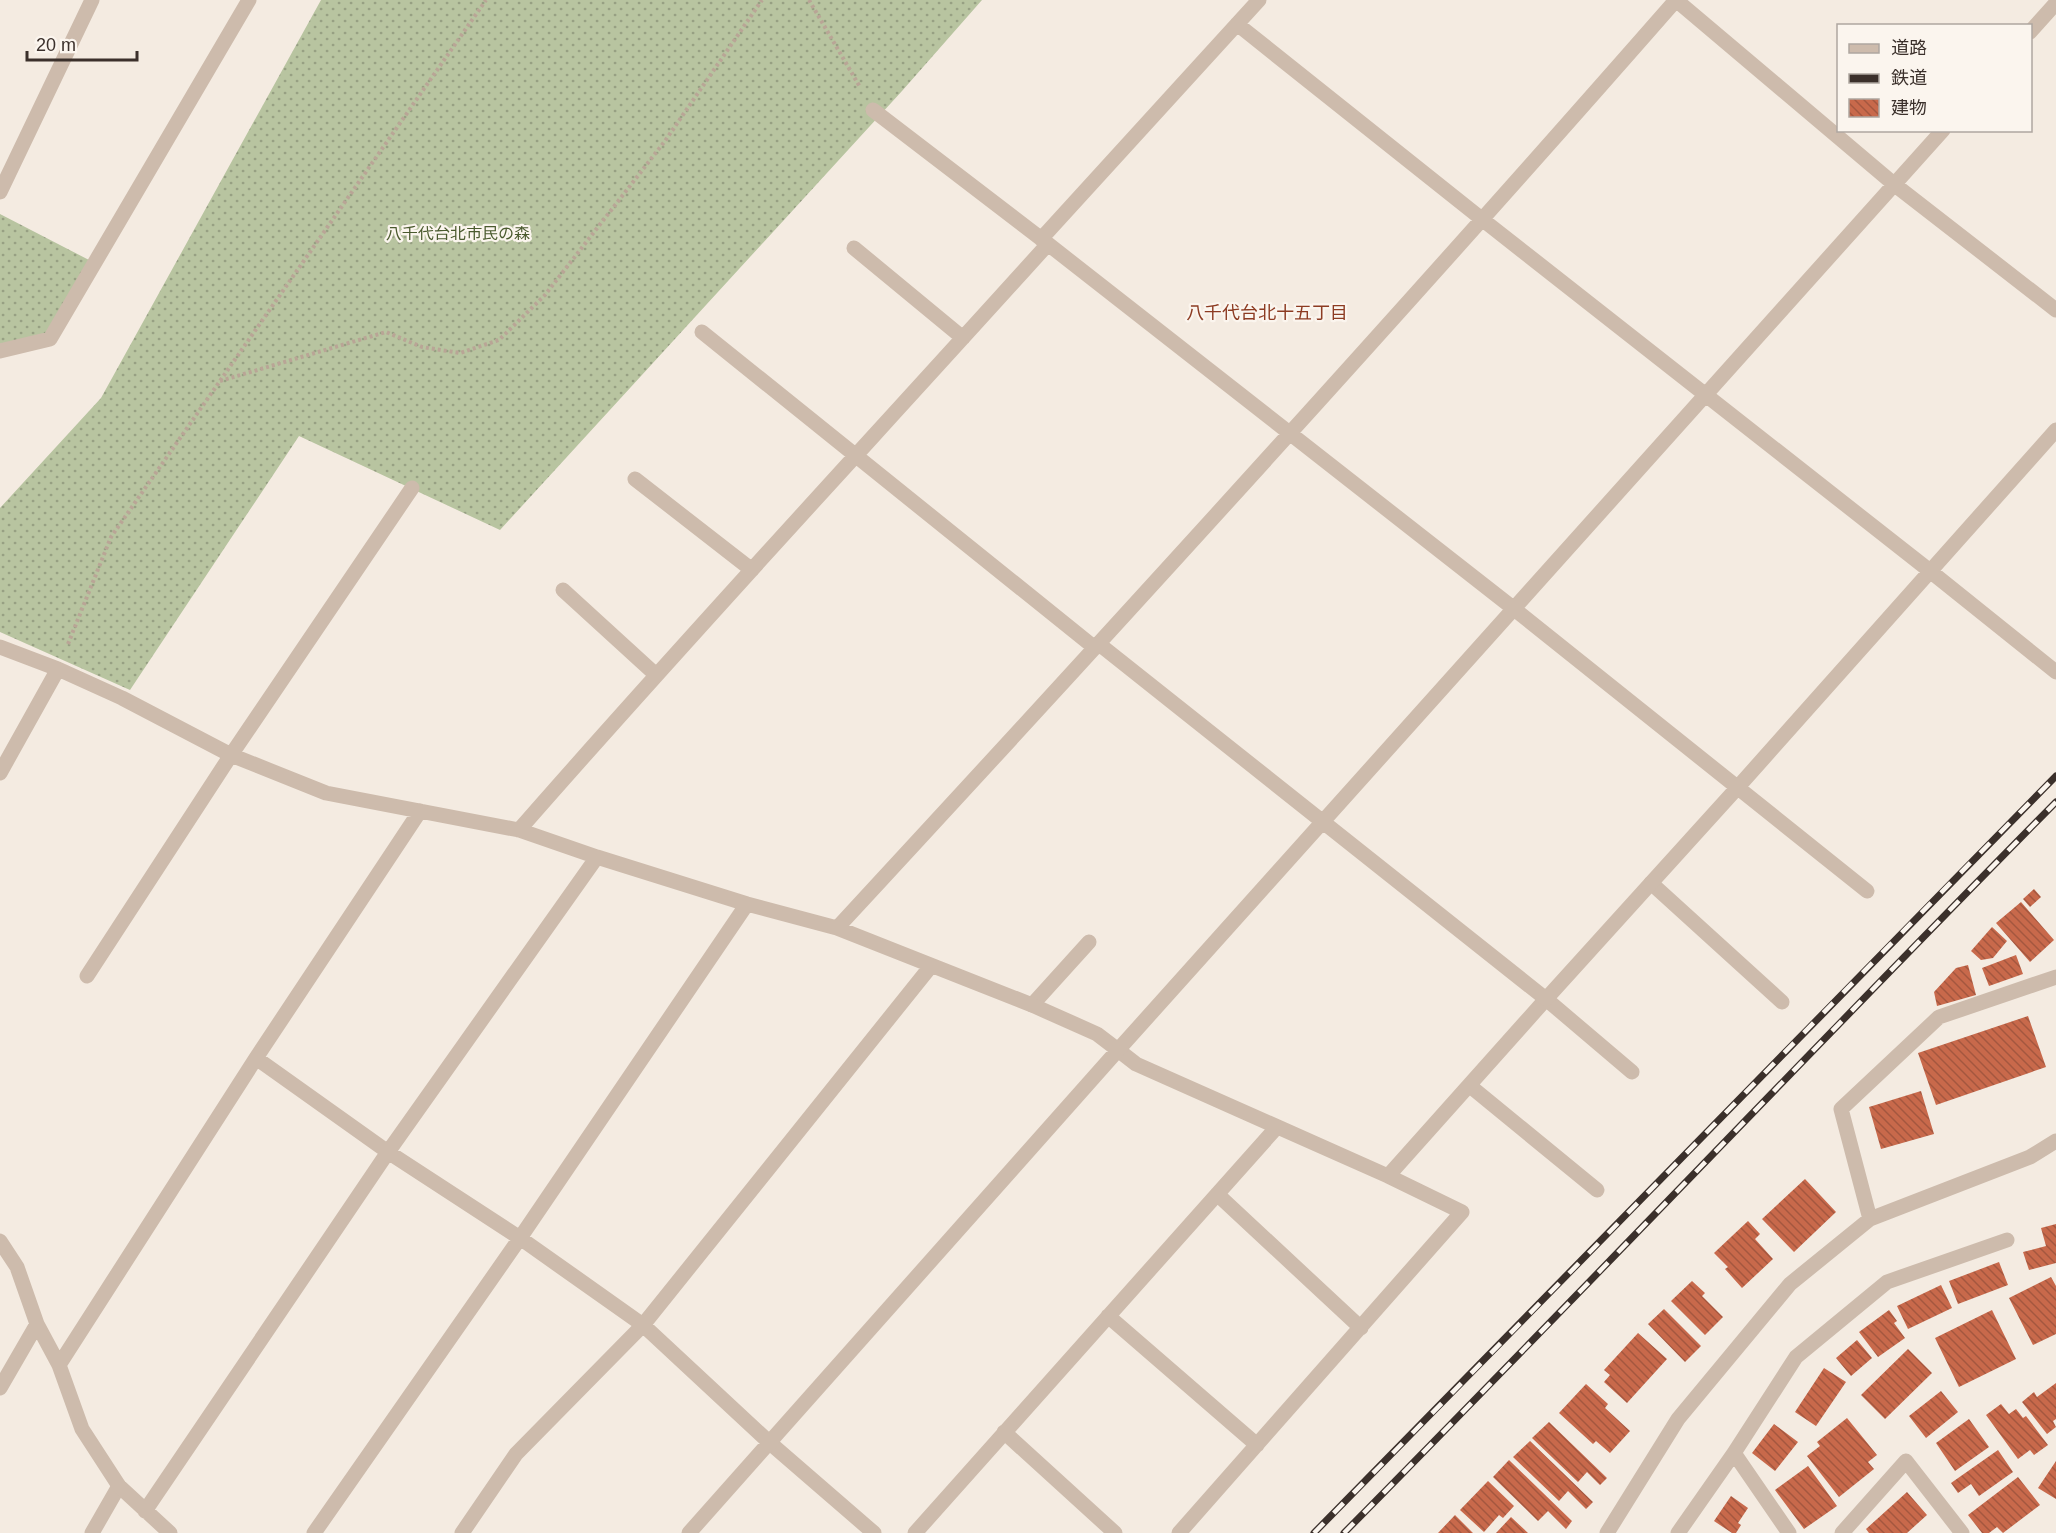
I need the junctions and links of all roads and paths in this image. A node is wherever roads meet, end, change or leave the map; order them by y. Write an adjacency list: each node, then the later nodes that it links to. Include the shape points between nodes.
1 (92, 0): 14 (street)
2 (249, 0): 21 (street, via 50,339)
3 (486, 0): 22 (path)
4 (762, 0): 22 (path, via 658,150 545,295 500,340 460,353 422,347 386,332)
5 (809, 0): 11 (path)
6 (1259, 0): 9 (street)
7 (1676, 0): 13 (street); 15 (street)
8 (2056, 3): 10 (street)
9 (1237, 24): 15 (street); 16 (street)
10 (2032, 31)
11 (873, 110): 16 (street)
12 (1941, 132): 13 (street)
13 (1895, 185): 18 (street); 23 (street)
14 (0, 192)
15 (1483, 220): 23 (street); 25 (street)
16 (1045, 241): 20 (street); 25 (street)
17 (854, 248): 20 (street)
18 (2056, 310)
19 (702, 332): 26 (street)
20 (963, 338): 26 (street)
21 (0, 351)
22 (220, 381): 35 (path, via 111,537)
23 (1705, 396): 30 (street); 32 (street)
24 (2056, 430): 30 (street)
25 (1288, 434): 32 (street); 33 (street)
26 (856, 457): 29 (street); 33 (street)
27 (635, 479): 29 (street)
28 (412, 488): 38 (street)
29 (752, 570): 37 (street)
30 (1930, 571): 36 (street); 40 (street)
31 (563, 590): 37 (street)
32 (1513, 608): 40 (street); 42 (street)
33 (1097, 646): 42 (street); 48 (street)
34 (0, 647): 35 (street)
35 (58, 669): 38 (street); 39 (street)
36 (2056, 672)
37 (655, 674): 43 (street)
38 (231, 755): 41 (street, via 326,793); 51 (street)
39 (0, 772)
40 (1738, 787): 45 (street); 46 (street)
41 (420, 811): 43 (street); 57 (street)
42 (1324, 822): 53 (street); 56 (street)
43 (519, 830): 44 (street)
44 (597, 857): 47 (street); 62 (street)
45 (1651, 883): 53 (street); 54 (street)
46 (1867, 891)
47 (747, 904): 48 (street); 67 (street)
48 (837, 928): 50 (street)
49 (1089, 942): 55 (street)
50 (931, 966): 55 (street); 72 (street)
51 (87, 976)
52 (2056, 977): 66 (street, via 1939,1017 1841,1108)
53 (1546, 999): 58 (street); 59 (street)
54 (1782, 1002)
55 (1032, 1005): 56 (street, via 1097,1034)
56 (1118, 1050): 60 (street, via 1136,1064); 77 (street)
57 (256, 1058): 62 (street); 74 (street)
58 (1632, 1072)
59 (1470, 1086): 63 (street); 64 (street)
60 (1277, 1127): 63 (street); 65 (street)
61 (2056, 1141): 66 (street, via 2030,1157)
62 (388, 1152): 67 (street); 81 (street)
63 (1388, 1176): 73 (street, via 1462,1212)
64 (1597, 1190)
65 (1217, 1194): 70 (street); 73 (street)
66 (1870, 1219): 91 (street, via 1790,1284 1678,1419)
67 (520, 1238): 72 (street); 84 (street)
68 (2007, 1240): 79 (street, via 1887,1282 1796,1357)
69 (0, 1242): 71 (street, via 17,1267)
70 (1108, 1316): 76 (street); 78 (street)
71 (37, 1324): 74 (street); 75 (street)
72 (643, 1325): 77 (street); 85 (street, via 516,1454)
73 (1361, 1328): 78 (street)
74 (59, 1365): 80 (street, via 82,1430)
75 (0, 1388)
76 (1004, 1432): 88 (street); 89 (street)
77 (770, 1443): 86 (street); 87 (street)
78 (1257, 1445): 90 (street)
79 (1734, 1453): 92 (street); 93 (street)
80 (119, 1486): 81 (street); 82 (street)
81 (145, 1511): 83 (street)
82 (92, 1533)
83 (170, 1533)
84 (314, 1533)
85 (462, 1533)
86 (689, 1533)
87 (874, 1533)
88 (915, 1533)
89 (1115, 1533)
90 (1179, 1533)
91 (1607, 1533)
92 (1678, 1533)
93 (1789, 1533)
94 (1842, 1533): 95 (street, via 1906,1461)
95 (1962, 1533)

